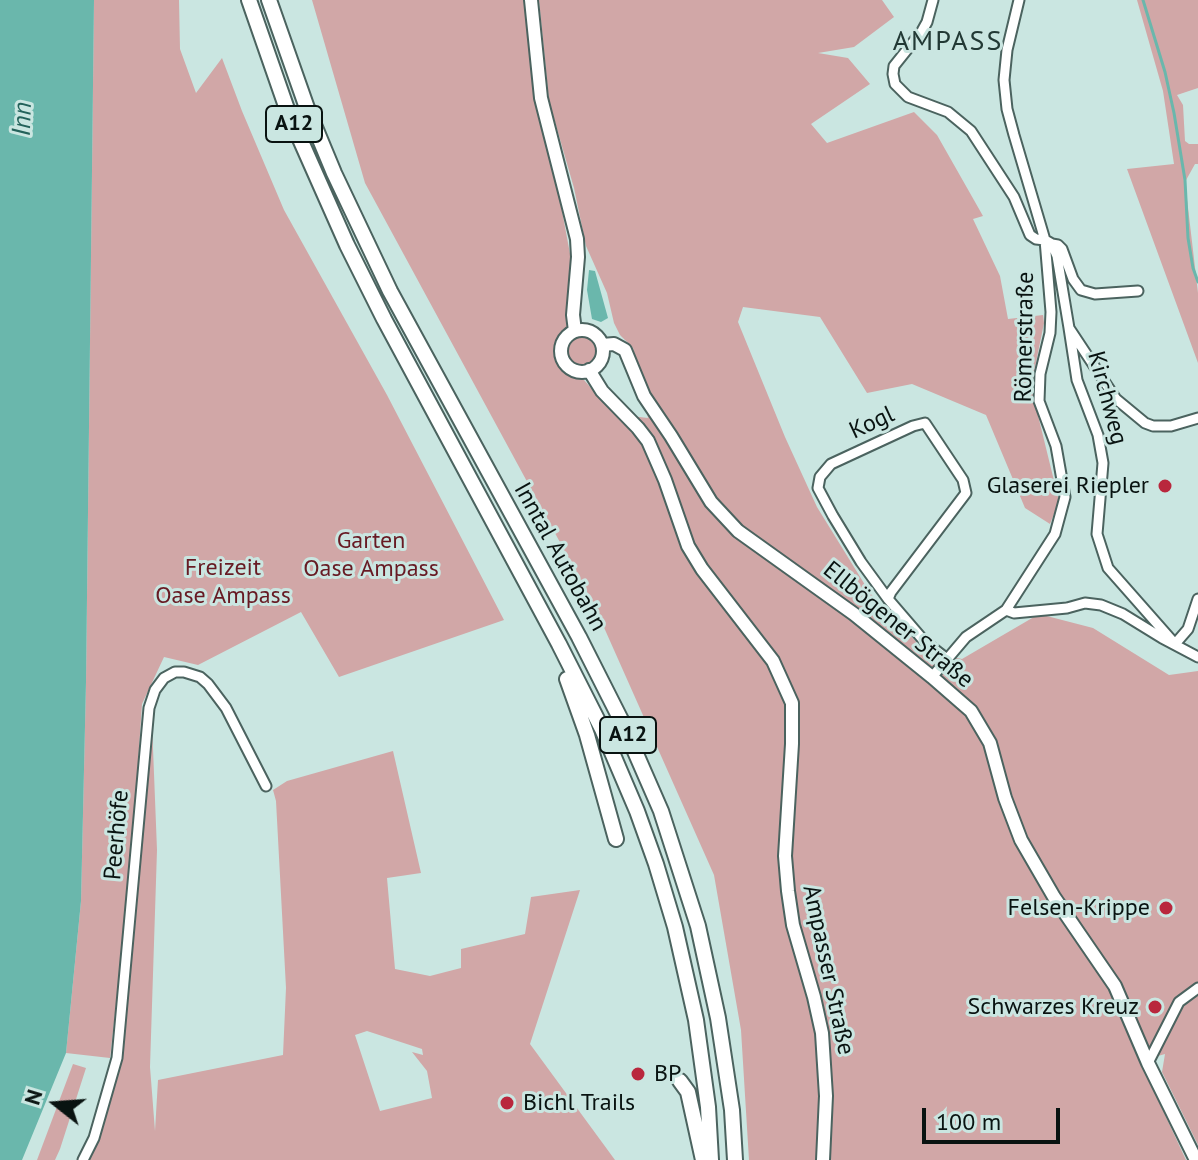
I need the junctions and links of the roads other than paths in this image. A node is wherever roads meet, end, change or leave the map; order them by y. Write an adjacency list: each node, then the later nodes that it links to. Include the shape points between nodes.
1 (249, 0): 16 (highway, Inntal Autobahn / A12, via 288,112 347,245)
2 (269, 0): 29 (highway, Inntal Autobahn / A12, via 328,160 390,290 579,637 661,811 698,926 715,1002)
3 (531, 0): 9 (main road, via 541,98 577,239)
4 (1019, 0): 6 (street, Römerstraße, via 1007,50 1007,109)
5 (931, 1): 6 (street, via 922,31 894,66 895,84 908,97 948,112 971,131 1014,197 1030,235)
6 (1049, 242): 7 (street, via 1060,246 1081,290); 8 (street, Kirchweg, via 1057,256); 15 (street, Römerstraße, via 1050,333 1039,401 1056,446 1065,497 1055,534)
7 (1138, 291)
8 (1069, 328): 12 (street, via 1116,399 1145,423 1171,426); 17 (street, Kirchweg, via 1077,380 1103,463 1097,534 1108,568)
9 (575, 331): 10 (main road, via 591,332); 11 (main road, via 563,342 562,356 570,368)
10 (602, 345): 11 (main road, via 601,359); 20 (main road, Ellbögener Straße, via 625,350 644,396 711,502 738,531)
11 (589, 370): 30 (main road, Ampasser Straße, via 648,441 694,558 773,661 792,703 785,856 793,925 822,1033)
12 (1198, 418)
13 (888, 599): 13 (street, Kogl, via 833,517 818,482 831,464 925,423 966,493); 19 (street, Kogl)
14 (1198, 599): 17 (street, via 1188,629)
15 (1006, 610): 17 (street, Kirchweg, via 1101,605); 19 (street, Römerstraße, via 966,637)
16 (559, 644): 22 (highway); 28 (highway, Inntal Autobahn / A12, via 637,811 673,920 698,1034)
17 (1175, 644): 18 (street, Kirchweg)
18 (1198, 657)
19 (947, 659): 20 (street, Römerstraße)
20 (932, 677): 24 (main road, Ellbögener Straße, via 971,711 986,735 1021,840 1115,986)
21 (266, 786): 26 (street, Peerhöfe, via 208,684 184,672 164,678 149,708 117,1058)
22 (616, 839)
23 (1198, 988): 24 (street, via 1179,1002)
24 (1148, 1063): 31 (main road, Ellbögener Straße)
25 (680, 1081): 27 (highway, via 688,1092)
26 (83, 1160)
27 (704, 1160)
28 (711, 1160)
29 (735, 1160)
30 (823, 1160)
31 (1196, 1160)

